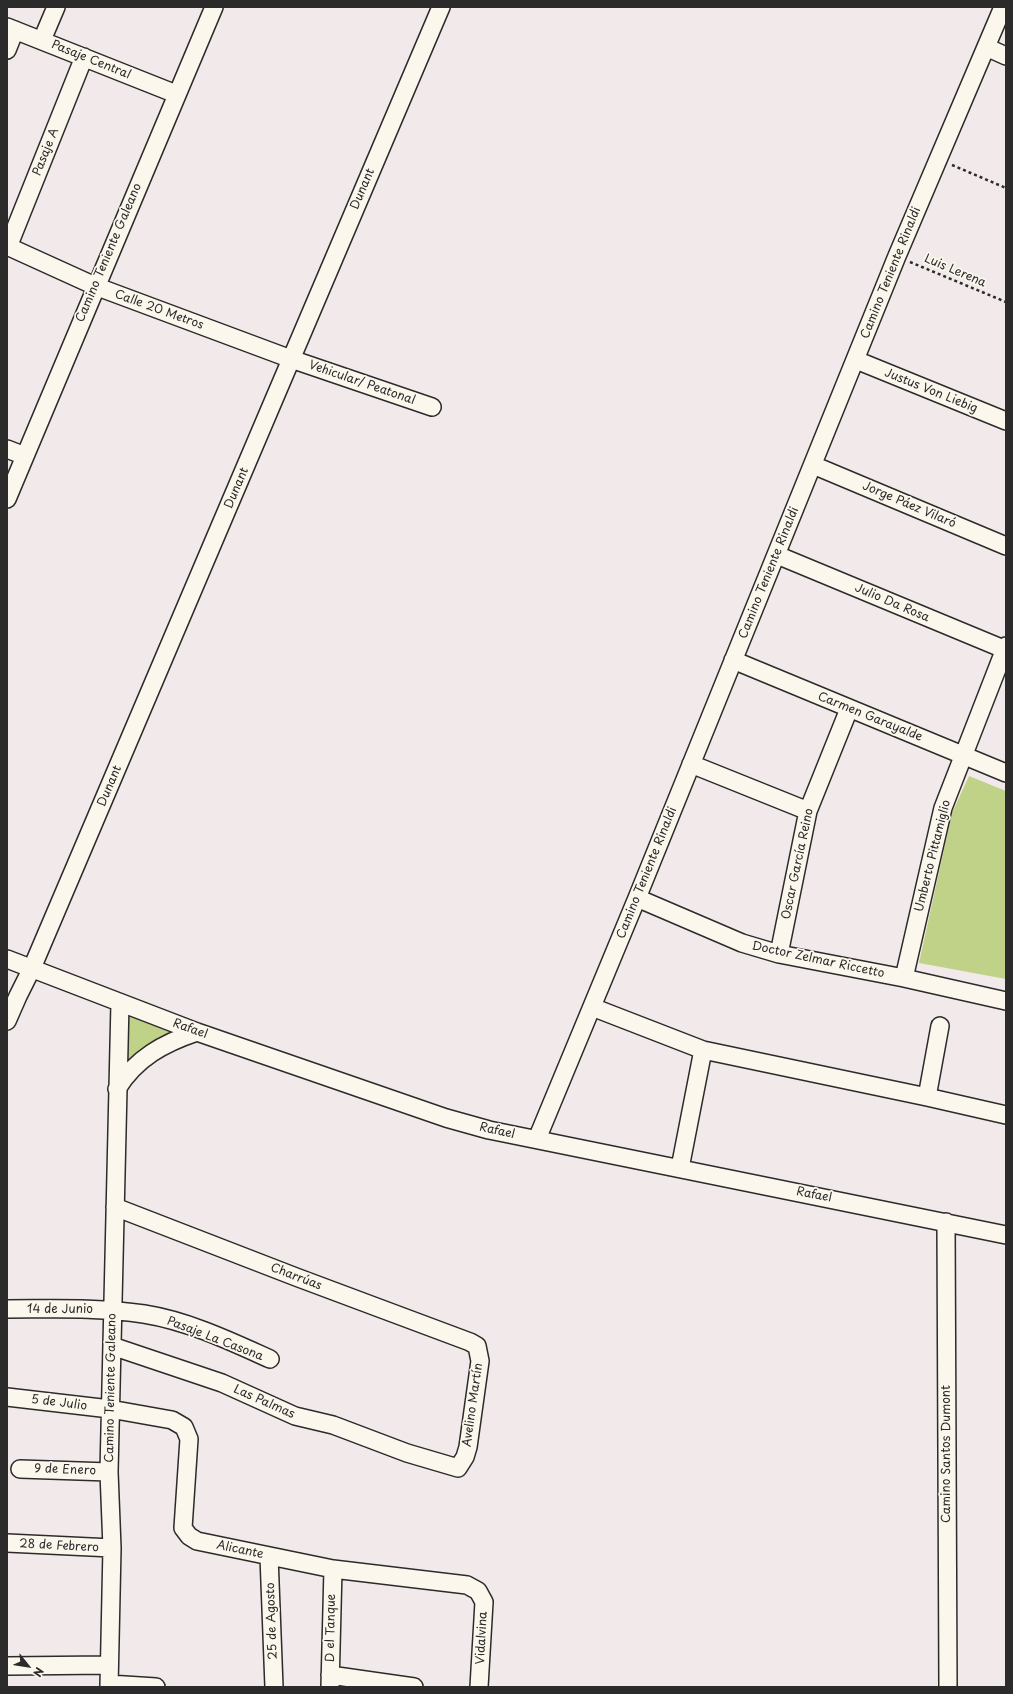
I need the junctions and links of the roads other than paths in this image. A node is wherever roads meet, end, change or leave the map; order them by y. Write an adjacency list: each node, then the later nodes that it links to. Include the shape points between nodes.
1 (56, 7): 6 (street)
2 (214, 7): 11 (street, Camino Teniente Galeano)
3 (441, 7): 14 (street, Dunant)
4 (1003, 7): 7 (street, Camino Teniente Rinaldi)
5 (11, 28): 6 (street, Pasaje Central); 8 (street)
6 (42, 40): 10 (street, Pasaje Central)
7 (986, 47): 9 (street); 15 (street, Camino Teniente Rinaldi, via 897,256)
8 (7, 50)
9 (1006, 56)
10 (84, 57): 11 (street, Pasaje Central); 12 (street, Pasaje A)
11 (176, 94): 13 (street, Camino Teniente Galeano)
12 (8, 246): 13 (street, Calle 20 Metros)
13 (95, 286): 14 (street, Calle 20 Metros); 19 (street, Camino Teniente Galeano)
14 (291, 359): 16 (street, Vehicular/ Peatonal); 34 (street, Dunant)
15 (856, 360): 17 (street, Justus Von Liebig); 20 (street, Camino Teniente Rinaldi)
16 (432, 407)
17 (1006, 422)
18 (7, 449): 19 (street)
19 (25, 456): 21 (street, Camino Teniente Galeano)
20 (813, 465): 22 (street, Jorge Páez Vilaró); 23 (street, Camino Teniente Rinaldi)
21 (7, 499)
22 (1006, 546)
23 (777, 555): 24 (street, Julio Da Rosa); 25 (street, Camino Teniente Rinaldi)
24 (1006, 649): 27 (street, Umberto Pittamiglio)
25 (733, 660): 26 (street, Carmen Garayalde); 28 (street, Camino Teniente Rinaldi)
26 (849, 709): 27 (street, Carmen Garayalde); 30 (street, Oscar García Reino)
27 (963, 755): 29 (street, Carmen Garayalde); 35 (street, Umberto Pittamiglio, via 943,808)
28 (692, 764): 30 (street); 31 (street, Camino Teniente Rinaldi)
29 (1006, 773)
30 (808, 811): 32 (street, Oscar García Reino)
31 (637, 898): 32 (street, Doctor Zelmar Riccetto, via 742,944); 38 (street, Camino Teniente Rinaldi)
32 (779, 954): 35 (street, Doctor Zelmar Riccetto)
33 (7, 959): 34 (street, Rafael)
34 (32, 968): 37 (street, Rafael); 39 (street, Dunant)
35 (904, 978): 36 (street, Doctor Zelmar Riccetto)
36 (1006, 1001)
37 (120, 1003): 41 (street, Rafael); 43 (street, Camino Teniente Galeano)
38 (592, 1007): 42 (street); 46 (street, Camino Teniente Rinaldi)
39 (7, 1021)
40 (940, 1026): 44 (street)
41 (197, 1032): 43 (street, via 174,1040 135,1065); 46 (street, Rafael, via 446,1118 489,1130)
42 (703, 1050): 44 (street); 47 (street)
43 (117, 1089): 48 (street, Camino Teniente Galeano)
44 (927, 1097): 45 (street)
45 (1006, 1115)
46 (537, 1139): 47 (street, Rafael)
47 (680, 1168): 49 (street, Rafael)
48 (115, 1207): 52 (street, Camino Teniente Galeano); 54 (street, Charrúas)
49 (946, 1222): 50 (street, Rafael); 74 (street, Camino Santos Dumont)
50 (1006, 1235)
51 (7, 1309): 52 (street, 14 de Junio)
52 (113, 1310): 53 (street, Camino Teniente Galeano); 55 (street, Pasaje La Casona, via 145,1314 181,1324)
53 (112, 1346): 57 (street, Camino Teniente Galeano); 58 (street, Las Palmas, via 222,1383 295,1416 333,1425 407,1453 458,1468)
54 (477, 1346): 58 (street, Avelino Martín, via 480,1361 475,1404 468,1447)
55 (270, 1359)
56 (7, 1397): 57 (street, 5 de Julio)
57 (110, 1409): 60 (street, Camino Teniente Galeano); 63 (street, Alicante, via 172,1420 184,1427 188,1439 183,1528 188,1536 197,1541)
58 (461, 1463)
59 (20, 1469): 60 (street, 9 de Enero)
60 (109, 1472): 62 (street, Camino Teniente Galeano)
61 (7, 1543): 62 (street, 28 de Febrero)
62 (112, 1548): 66 (street, Camino Teniente Galeano)
63 (269, 1556): 64 (street, Alicante); 71 (street, 25 de Agosto)
64 (333, 1569): 65 (street, Alicante, via 468,1585); 68 (street, D el Tanque)
65 (478, 1591): 73 (street, Vidalvina, via 484,1602)
66 (109, 1665): 67 (street); 69 (street, Camino Teniente Galeano)
67 (7, 1666)
68 (330, 1681): 72 (street)
69 (109, 1685): 70 (street)
70 (156, 1687)
71 (274, 1687)
72 (414, 1687)
73 (479, 1687)
74 (948, 1687)

